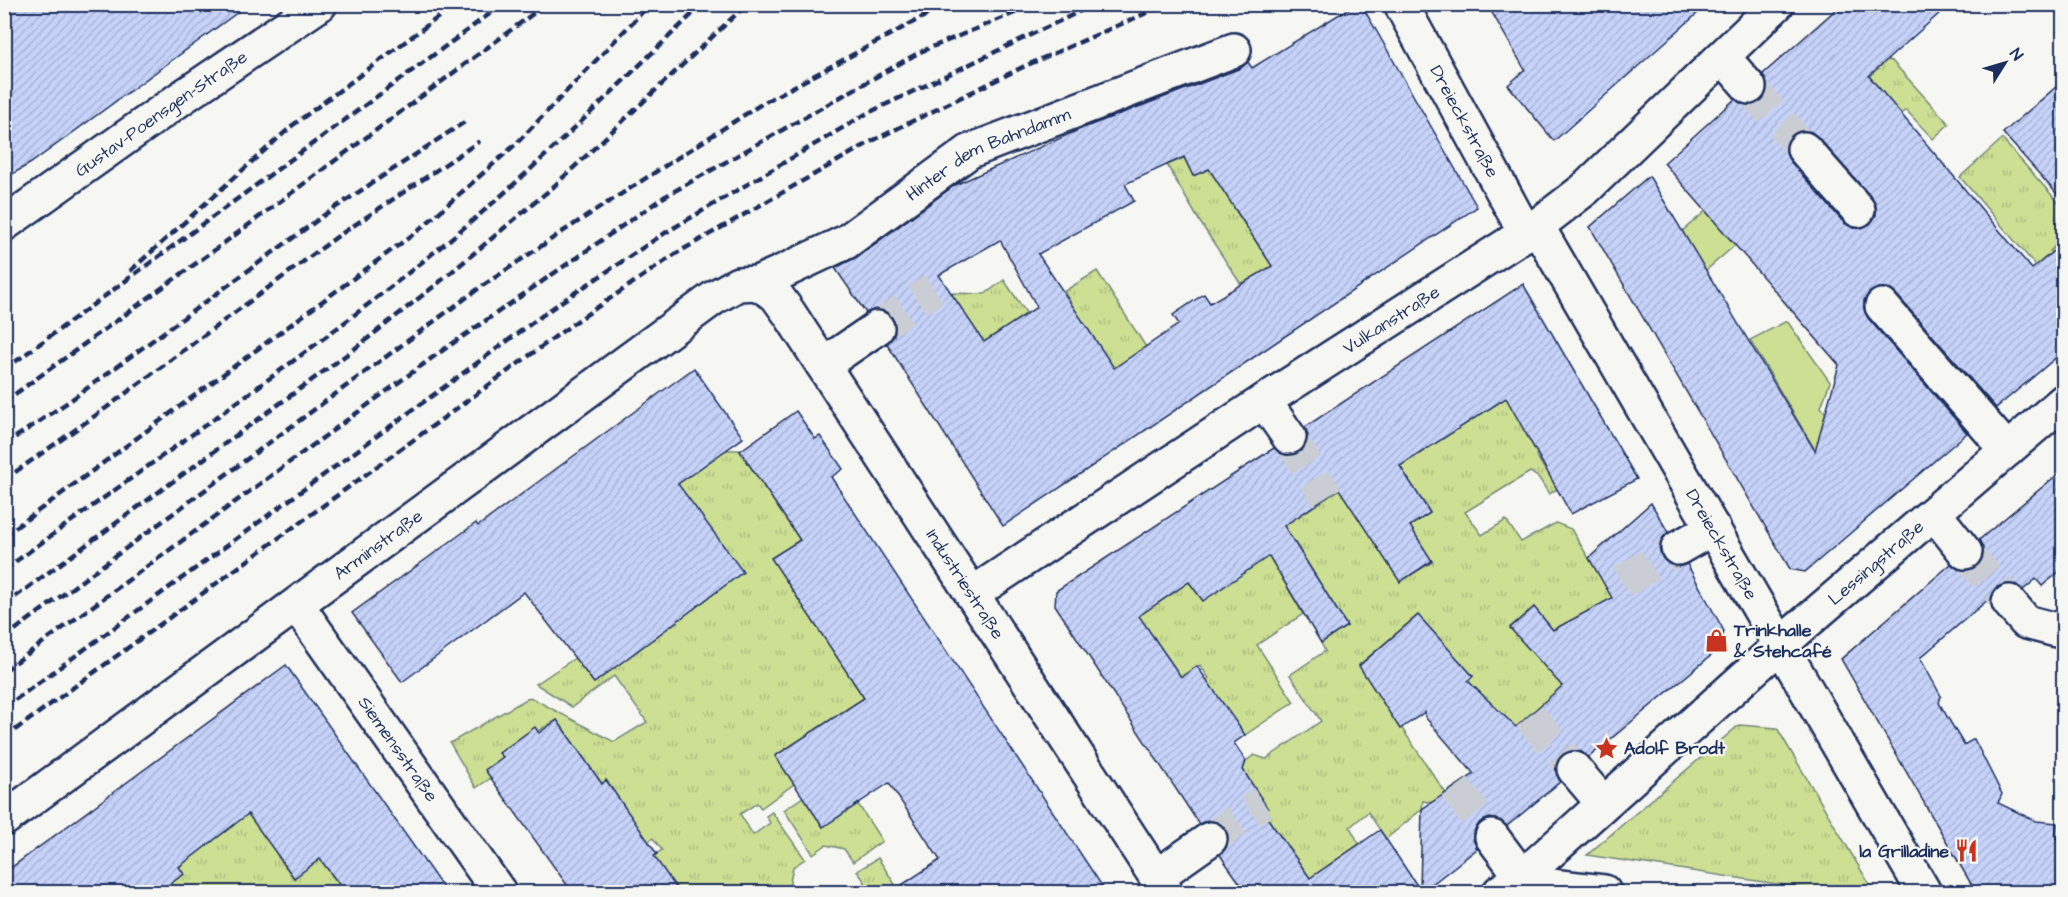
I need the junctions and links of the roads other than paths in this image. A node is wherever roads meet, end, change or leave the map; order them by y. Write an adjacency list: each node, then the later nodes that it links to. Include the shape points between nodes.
1 (320, 4): 9 (street, Gustav-Poensgen-Straße)
2 (1777, 4): 5 (street, Vulkanstraße)
3 (1403, 8): 10 (street, Dreieckstraße)
4 (1234, 50): 11 (street, Hinter dem Bahndamm, via 970,151 846,242)
5 (1722, 57): 6 (street); 10 (street, Vulkanstraße, via 1585,189)
6 (1749, 87)
7 (1804, 149): 8 (street)
8 (1858, 210)
9 (4, 224)
10 (1532, 230): 15 (street, Vulkanstraße); 20 (street, Dreieckstraße)
11 (757, 283): 14 (street, Industriestraße, via 776,295); 25 (street, Arminstraße, via 738,284 715,297)
12 (1882, 306): 18 (street)
13 (877, 328): 14 (street)
14 (823, 365): 23 (street, Industriestraße)
15 (1264, 400): 17 (street); 23 (street, Vulkanstraße)
16 (2064, 401): 18 (street, Lessingstraße)
17 (1289, 437)
18 (2007, 450): 19 (street, Lessingstraße)
19 (1934, 513): 22 (street); 27 (street, Lessingstraße)
20 (1713, 528): 21 (street); 27 (street, Dreieckstraße)
21 (1678, 548)
22 (1965, 552)
23 (972, 594): 34 (street, Industriestraße)
24 (2010, 602): 26 (street, via 2026,622)
25 (297, 605): 30 (street, Arminstraße); 35 (street, Siemensstraße)
26 (2064, 632)
27 (1780, 646): 29 (street, Lessingstraße); 37 (street, Dreieckstraße)
28 (1574, 769): 29 (street)
29 (1602, 802): 33 (street, Lessingstraße)
30 (4, 819)
31 (1492, 837): 33 (street)
32 (1210, 839): 34 (street)
33 (1512, 884): 36 (street)
34 (1161, 885)
35 (499, 892)
36 (1604, 892)
37 (1924, 892)

